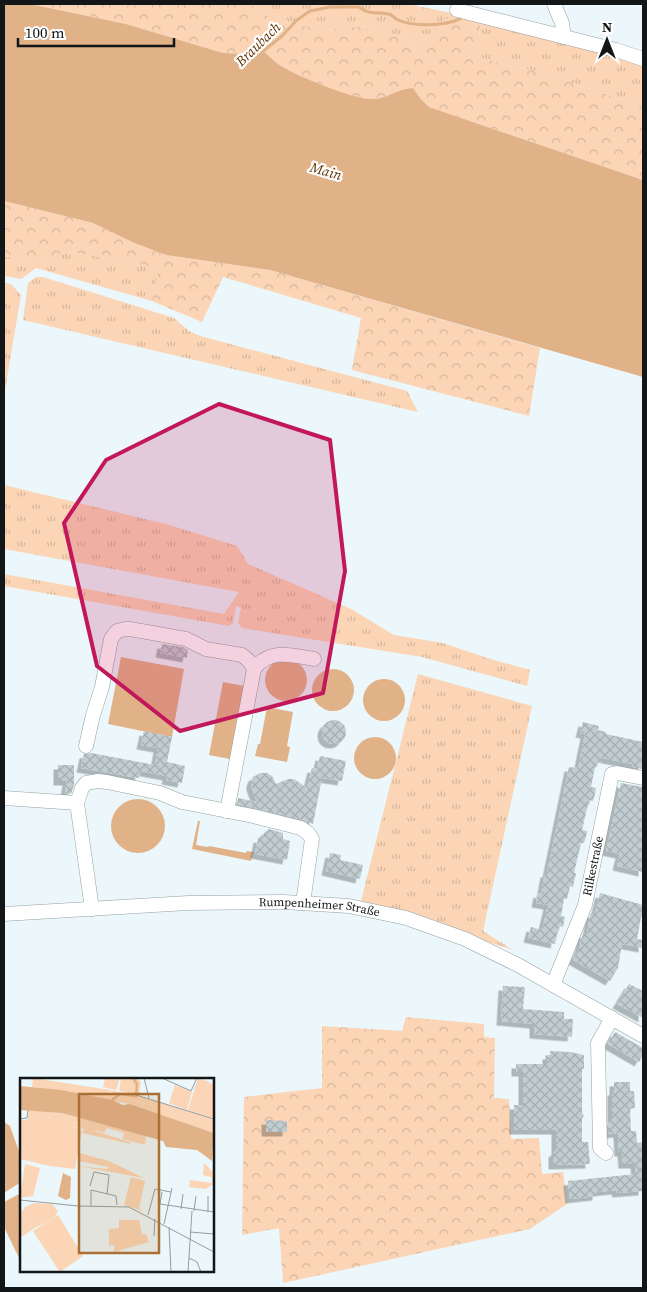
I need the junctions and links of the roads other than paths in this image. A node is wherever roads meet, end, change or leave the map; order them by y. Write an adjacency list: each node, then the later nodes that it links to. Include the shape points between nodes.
1 (554, 4): 3 (street)
2 (457, 10): 3 (street)
3 (564, 37): 4 (street)
4 (643, 59)
5 (314, 659): 6 (street, via 273,655 259,662)
6 (254, 669): 7 (street, via 242,655 206,649 186,640 121,630 110,639 102,688); 11 (street)
7 (86, 746)
8 (643, 778): 15 (street, Rilkestraße, via 612,774 585,905)
9 (4, 798): 10 (street)
10 (77, 803): 11 (street, via 86,783 98,781 160,792 182,802); 13 (street)
11 (227, 811): 12 (street, via 300,828 308,833 312,849)
12 (303, 903): 13 (street, Rumpenheimer Straße, via 188,903); 15 (street, Rumpenheimer Straße, via 349,906 429,925 485,948)
13 (92, 908): 14 (street, Rumpenheimer Straße)
14 (4, 914)
15 (552, 985): 16 (street, Rumpenheimer Straße)
16 (612, 1018): 17 (street, Rumpenheimer Straße); 18 (street, via 598,1043 600,1148)
17 (643, 1036)
18 (606, 1153)

